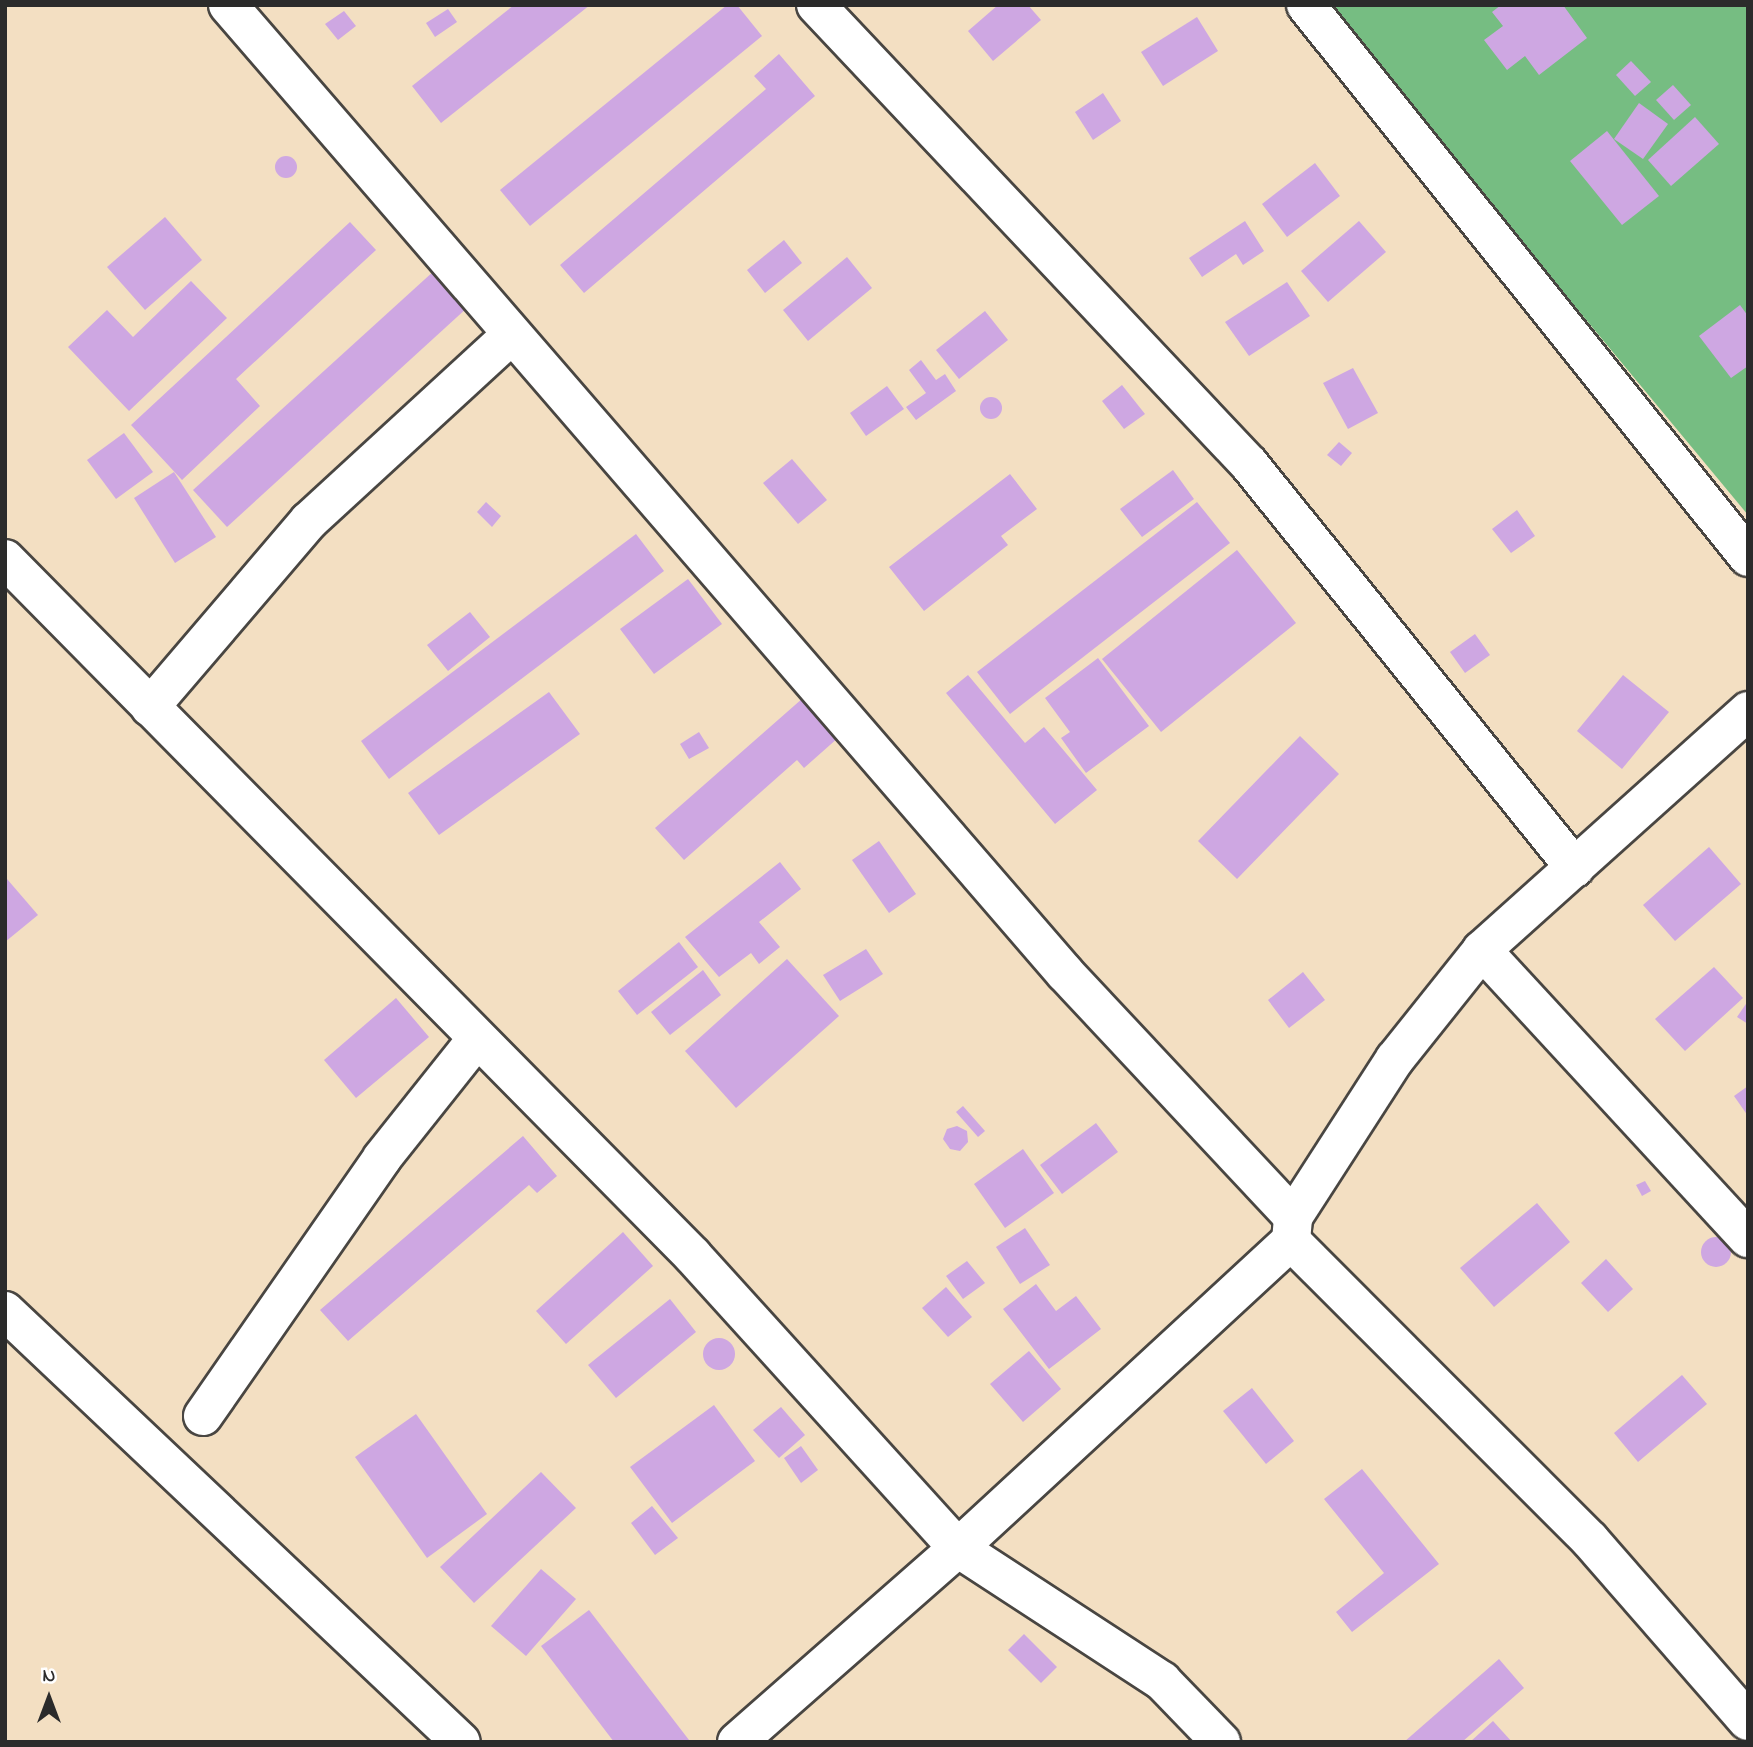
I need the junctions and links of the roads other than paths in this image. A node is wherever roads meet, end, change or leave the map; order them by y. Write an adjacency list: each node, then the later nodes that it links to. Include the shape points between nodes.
1 (228, 5): 4 (street)
2 (816, 5): 9 (street, via 1249,464)
3 (1306, 5): 5 (street)
4 (511, 335): 7 (street, via 309,521); 12 (street)
5 (1748, 557)
6 (5, 559): 7 (street)
7 (150, 707): 11 (street)
8 (1748, 711): 9 (street)
9 (1575, 868): 10 (street)
10 (1482, 950): 12 (street, via 1395,1059); 13 (street)
11 (476, 1040): 15 (street, via 382,1157); 16 (street, via 693,1256)
12 (1292, 1229): 16 (street); 17 (street, via 1590,1540)
13 (1748, 1238)
14 (5, 1311): 18 (street)
15 (203, 1416)
16 (958, 1548): 19 (street); 20 (street, via 1162,1681)
17 (1748, 1721)
18 (461, 1742)
19 (737, 1742)
20 (1221, 1742)

